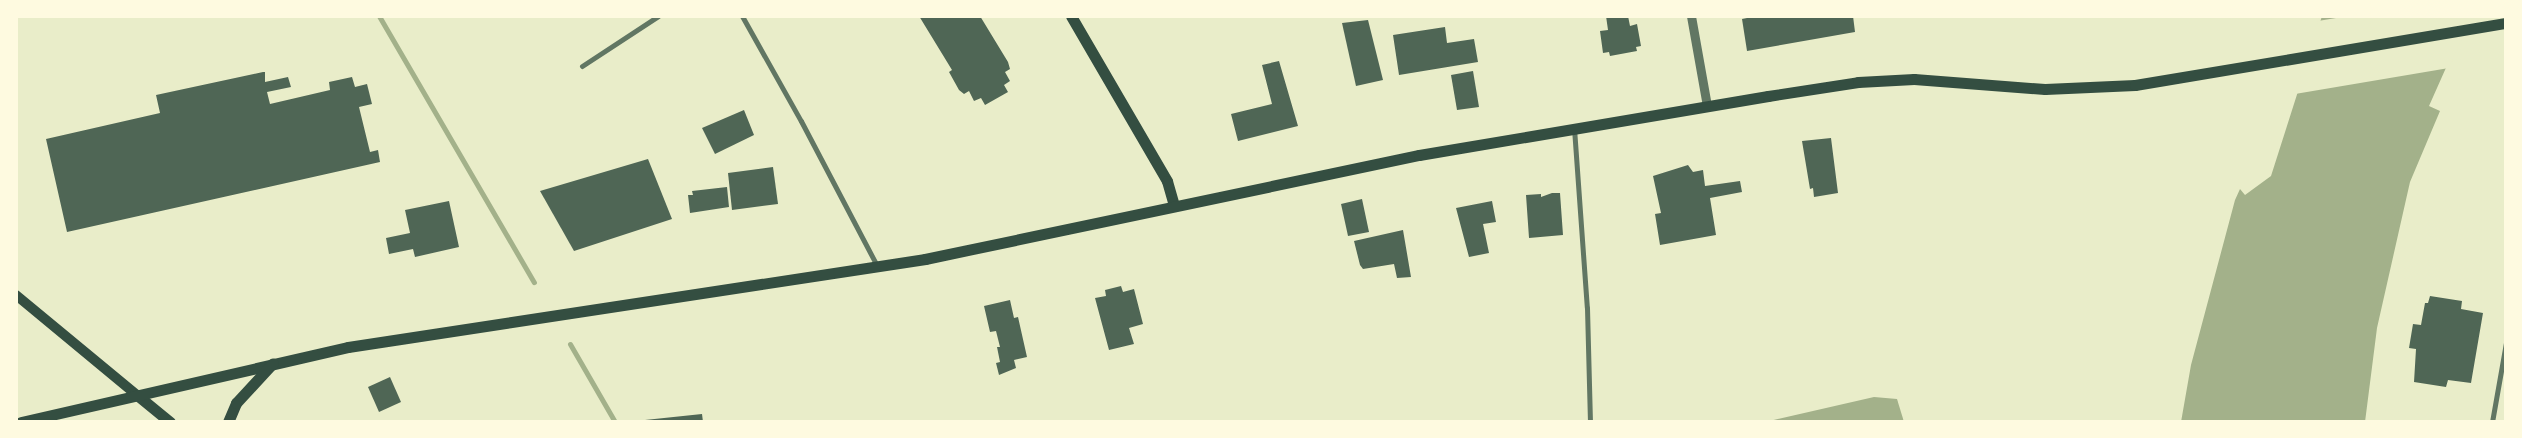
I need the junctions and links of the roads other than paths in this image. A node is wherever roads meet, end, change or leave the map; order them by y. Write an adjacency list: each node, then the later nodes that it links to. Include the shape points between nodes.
1 (658, 16): 6 (street)
2 (742, 16): 10 (street)
3 (1071, 16): 9 (main road, via 1167,181)
4 (1692, 16): 7 (street)
5 (2506, 23): 7 (main road, via 2135,85 2045,89 1914,79 1858,82)
6 (582, 66)
7 (1708, 106): 8 (main road)
8 (1574, 128): 9 (main road, via 1419,155); 18 (street, via 1588,308)
9 (1174, 206): 10 (main road)
10 (877, 267): 13 (main road, via 423,333)
11 (16, 296): 14 (main road)
12 (2506, 343): 19 (street)
13 (273, 363): 14 (main road); 17 (main road, via 243,394)
14 (137, 395): 15 (main road); 16 (main road)
15 (21, 422)
16 (170, 422)
17 (228, 422)
18 (1590, 422)
19 (2492, 422)

